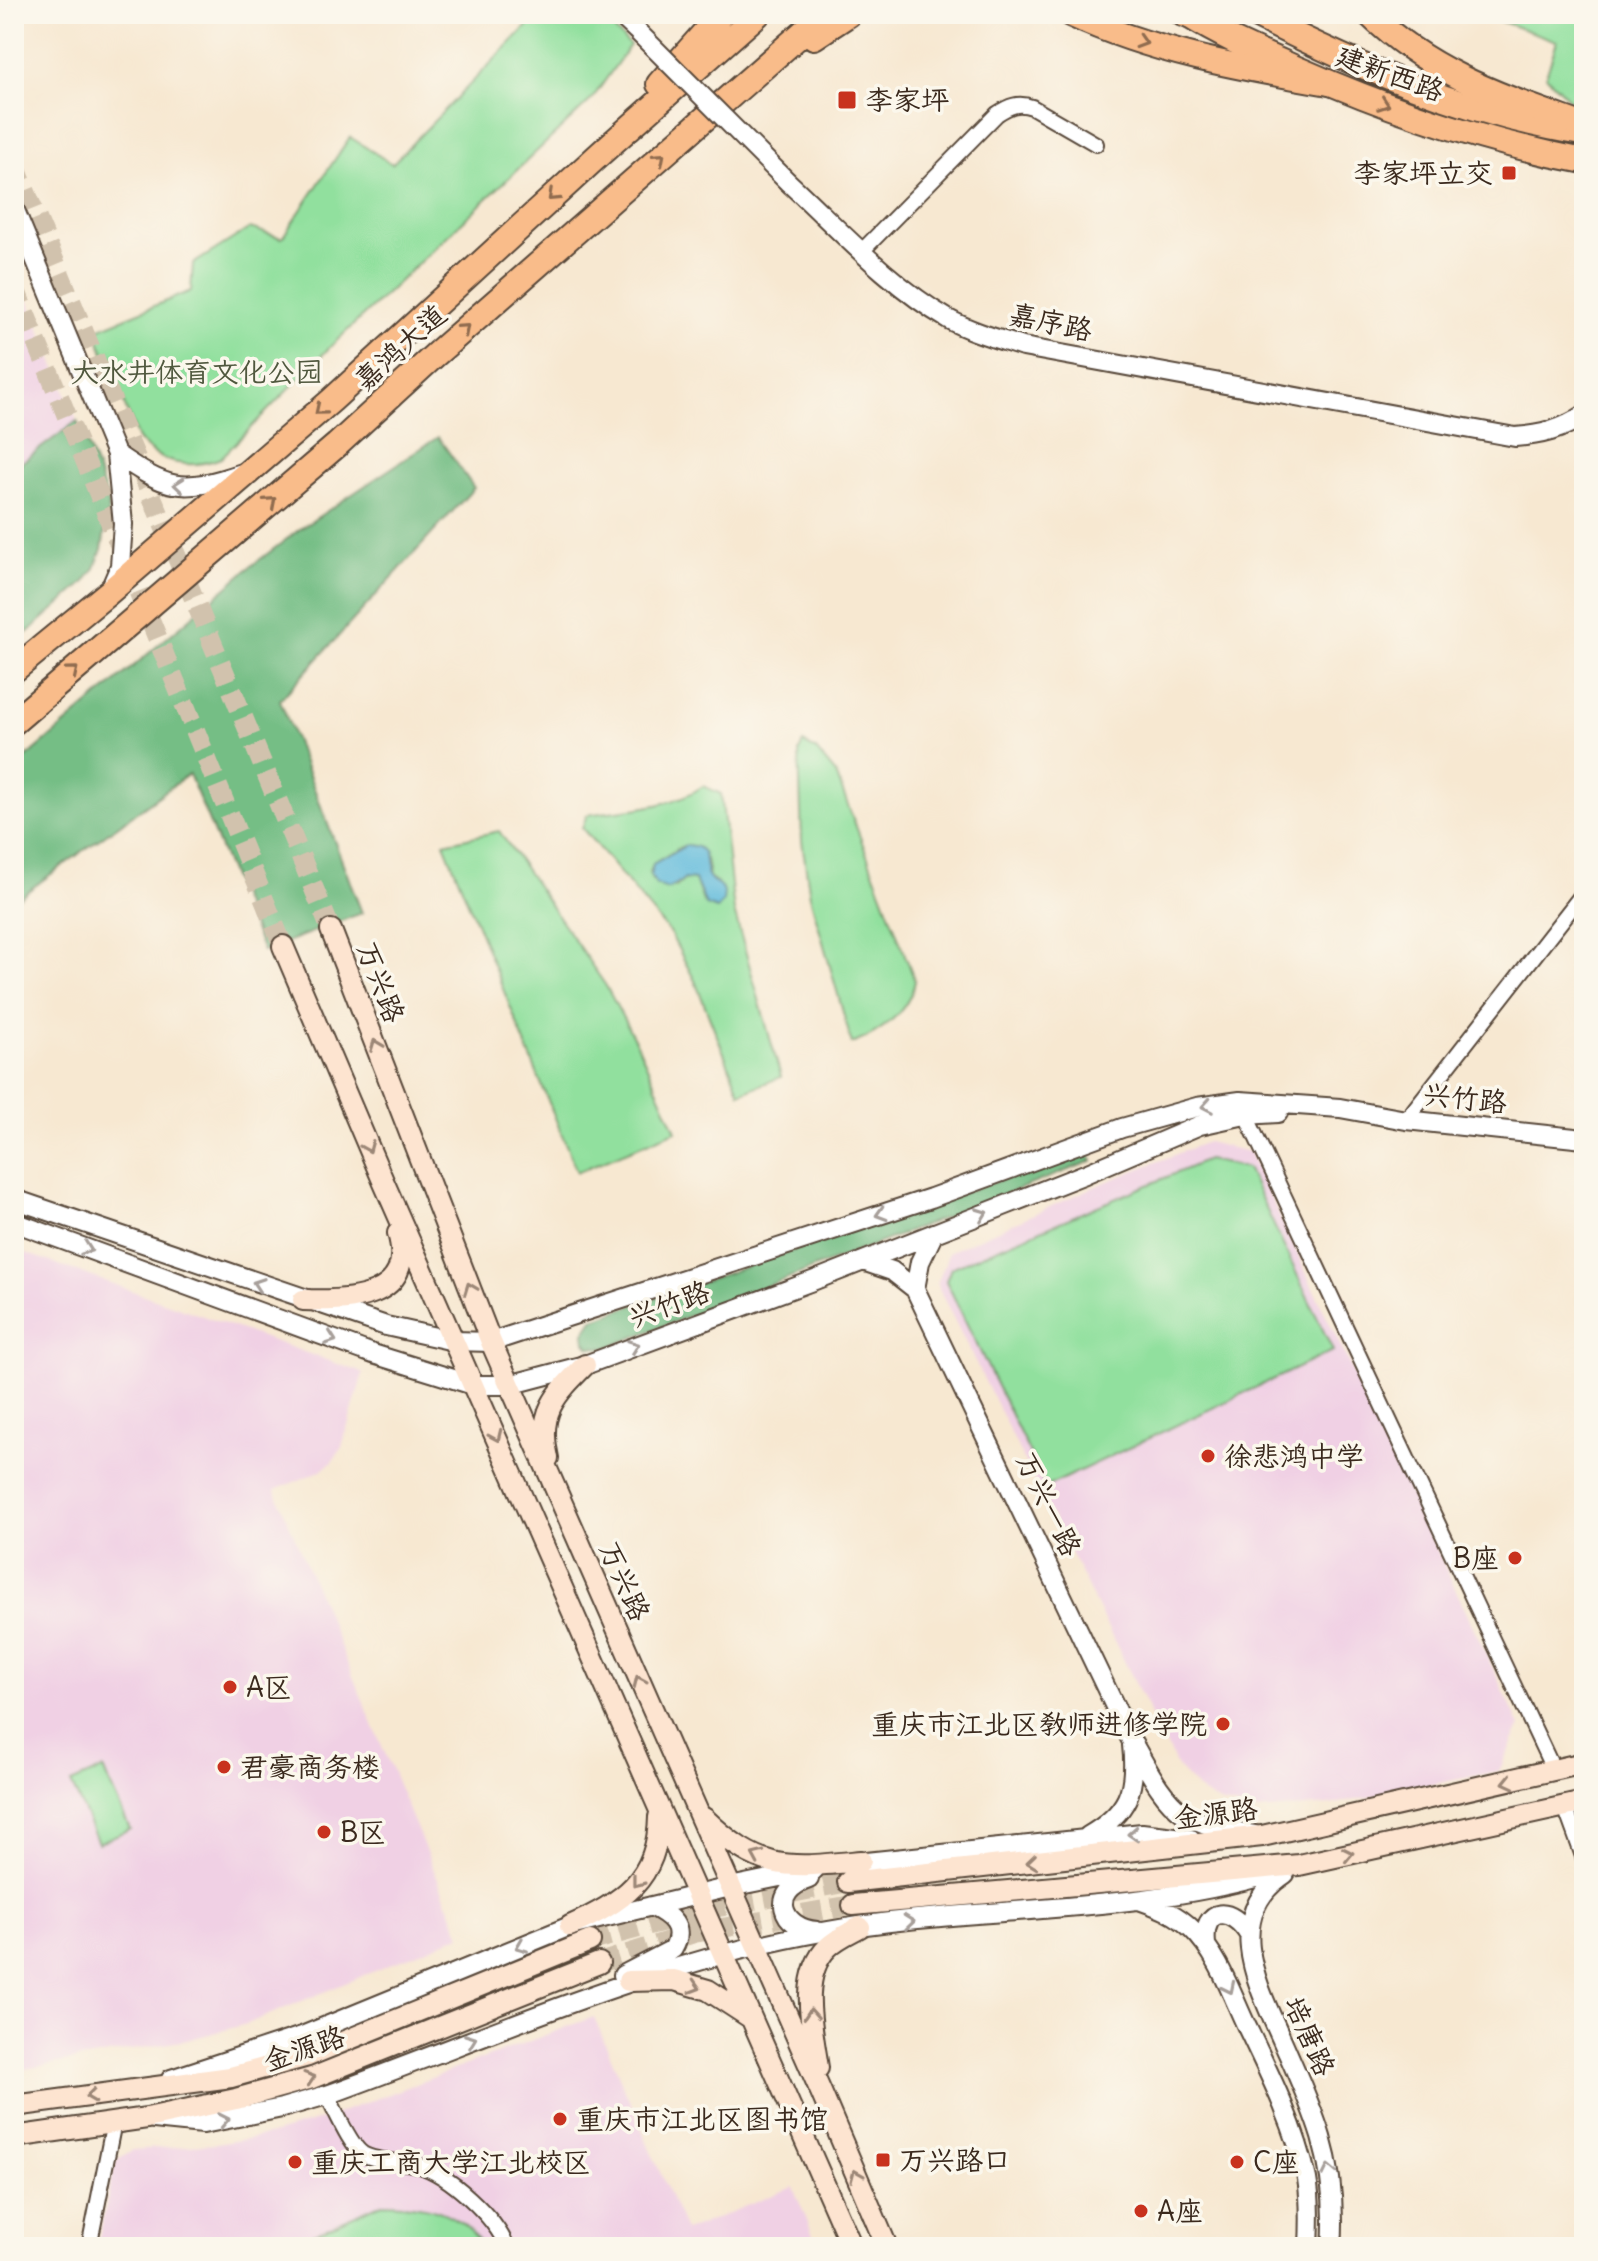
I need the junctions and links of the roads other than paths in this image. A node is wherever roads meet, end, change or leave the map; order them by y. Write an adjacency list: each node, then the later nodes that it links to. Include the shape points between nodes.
1 (619, 14): 18 (street, 嘉序路, bridge)
2 (721, 14): 15 (main road)
3 (758, 14): 15 (main road, 嘉鸿大道)
4 (824, 14): 10 (main road, 嘉鸿大道)
5 (849, 14): 10 (main road)
6 (1070, 14): 11 (main road, one-way to 11, via 1188,55)
7 (1253, 14): 13 (main road, 建新西路, via 1386,76 1531,123)
8 (1369, 14): 12 (main road, via 1412,51 1455,76)
9 (1186, 15): 11 (main road, 建新西路)
10 (745, 83): 24 (main road, 嘉鸿大道, one-way to 10, via 337,445)
11 (1329, 83): 16 (main road, 建新西路, one-way to 16, via 1422,118)
12 (1584, 126)
13 (1584, 133)
14 (1096, 144): 18 (street, via 1032,107 1008,107)
15 (601, 153): 21 (main road, 嘉鸿大道, one-way to 21)
16 (1584, 161)
17 (14, 208): 20 (street)
18 (862, 251): 19 (street, 嘉序路, via 949,319 1023,347 1515,437 1545,434)
19 (1584, 415)
20 (116, 454): 21 (street, one-way to 20, via 188,487 148,477); 22 (street, via 123,524 120,566)
21 (249, 471): 22 (main road, 嘉鸿大道)
22 (108, 593): 23 (main road, 嘉鸿大道)
23 (14, 670)
24 (14, 722)
25 (1584, 892): 29 (street)
26 (331, 930): 39 (main road, 万兴路, one-way to 26)
27 (283, 946): 31 (main road, one-way to 31)
28 (1242, 1108): 29 (street, 兴竹路, via 1340,1108); 34 (street, 兴竹路, one-way to 28); 39 (street, 兴竹路, one-way to 39, via 1197,1107 1122,1128 931,1198); 48 (street)
29 (1406, 1120): 30 (street, 兴竹路)
30 (1584, 1139)
31 (384, 1183): 37 (main road, via 400,1242 395,1274 382,1289 362,1297); 38 (main road)
32 (14, 1199): 37 (street, 兴竹路, one-way to 32)
33 (14, 1222): 41 (street, 兴竹路, one-way to 41, via 373,1354)
34 (934, 1233): 35 (street, 兴竹路); 36 (street)
35 (863, 1261): 36 (street, via 892,1271); 40 (street, 兴竹路, one-way to 35)
36 (915, 1289): 46 (street, 万兴一路)
37 (303, 1300): 38 (street, 兴竹路)
38 (454, 1341): 39 (street, 兴竹路); 41 (main road)
39 (491, 1342): 42 (main road, 万兴路)
40 (585, 1365): 42 (street, 兴竹路); 43 (main road, via 555,1395 546,1413 544,1441)
41 (473, 1385): 42 (street, 兴竹路); 45 (main road, one-way to 45)
42 (509, 1385): 43 (main road, 万兴路)
43 (556, 1493): 44 (main road, 万兴路, one-way to 43)
44 (661, 1731): 45 (main road, via 662,1750 654,1757 643,1754); 50 (main road, 万兴路)
45 (626, 1732): 51 (main road)
46 (1132, 1742): 52 (street, 万兴一路, via 1183,1813 1205,1824); 53 (street, via 1135,1774 1128,1799 1106,1825)
47 (1584, 1763): 48 (main road, 金源路)
48 (1554, 1771): 52 (main road, 金源路, one-way to 52)
49 (1574, 1804): 55 (street); 57 (main road, one-way to 49)
50 (695, 1808): 56 (main road, one-way to 50, via 775,1865 728,1840); 59 (main road, 万兴路)
51 (659, 1809): 60 (main road); 64 (main road, one-way to 64, via 659,1841 638,1884 618,1902)
52 (1262, 1836): 54 (main road, 金源路)
53 (1082, 1838): 54 (street, one-way to 53, via 1142,1833); 56 (street)
54 (1210, 1842): 58 (main road, 金源路, one-way to 58)
55 (1584, 1859)
56 (861, 1861): 59 (street); 66 (street, via 798,1882 785,1894 792,1922)
57 (1299, 1865): 61 (street, via 1228,1886); 62 (main road); 67 (street, 培唐路, via 1261,1896)
58 (848, 1882)
59 (730, 1887): 60 (street); 70 (main road, 万兴路)
60 (696, 1895): 63 (street); 71 (main road)
61 (1136, 1899): 65 (street, one-way to 61); 69 (street, 培唐路, via 1179,1917)
62 (853, 1905)
63 (651, 1906): 64 (street); 74 (street, via 675,1922 679,1932 673,1949)
64 (570, 1926): 78 (street, one-way to 78, via 302,2036)
65 (860, 1927): 66 (street); 79 (main road, one-way to 65, via 809,2009 811,1985 826,1948)
66 (825, 1932): 70 (street)
67 (1249, 1935): 69 (street, via 1240,1920 1220,1915 1204,1930); 90 (street, 培唐路, one-way to 67, via 1328,2163 1307,2098 1258,1986)
68 (590, 1941): 78 (main road, 金源路, via 308,2056 231,2077)
69 (1206, 1944): 89 (street, 培唐路, one-way to 89, via 1296,2140 1307,2182)
70 (756, 1945): 71 (street); 76 (main road, 万兴路)
71 (721, 1953): 73 (street); 75 (main road)
72 (599, 1963): 82 (main road, 金源路, one-way to 72, via 312,2078)
73 (628, 1981): 74 (street); 75 (main road, one-way to 75, via 674,1980 708,1990)
74 (597, 1992): 80 (street, one-way to 74)
75 (753, 2020): 77 (main road)
76 (804, 2053): 77 (main road, via 792,2045 780,2048); 79 (main road, 万兴路)
77 (775, 2070): 87 (main road)
78 (140, 2090): 81 (main road, 金源路, one-way to 81)
79 (821, 2092): 88 (main road, 万兴路, one-way to 79)
80 (327, 2095): 82 (street, one-way to 80, via 203,2124); 86 (street, via 364,2155 442,2176 487,2216)
81 (14, 2106)
82 (147, 2118): 83 (main road, 金源路)
83 (114, 2122): 84 (main road, 金源路); 85 (street)
84 (14, 2137)
85 (89, 2247)
86 (507, 2247)
87 (852, 2247)
88 (887, 2247)
89 (1309, 2247)
90 (1332, 2247)

